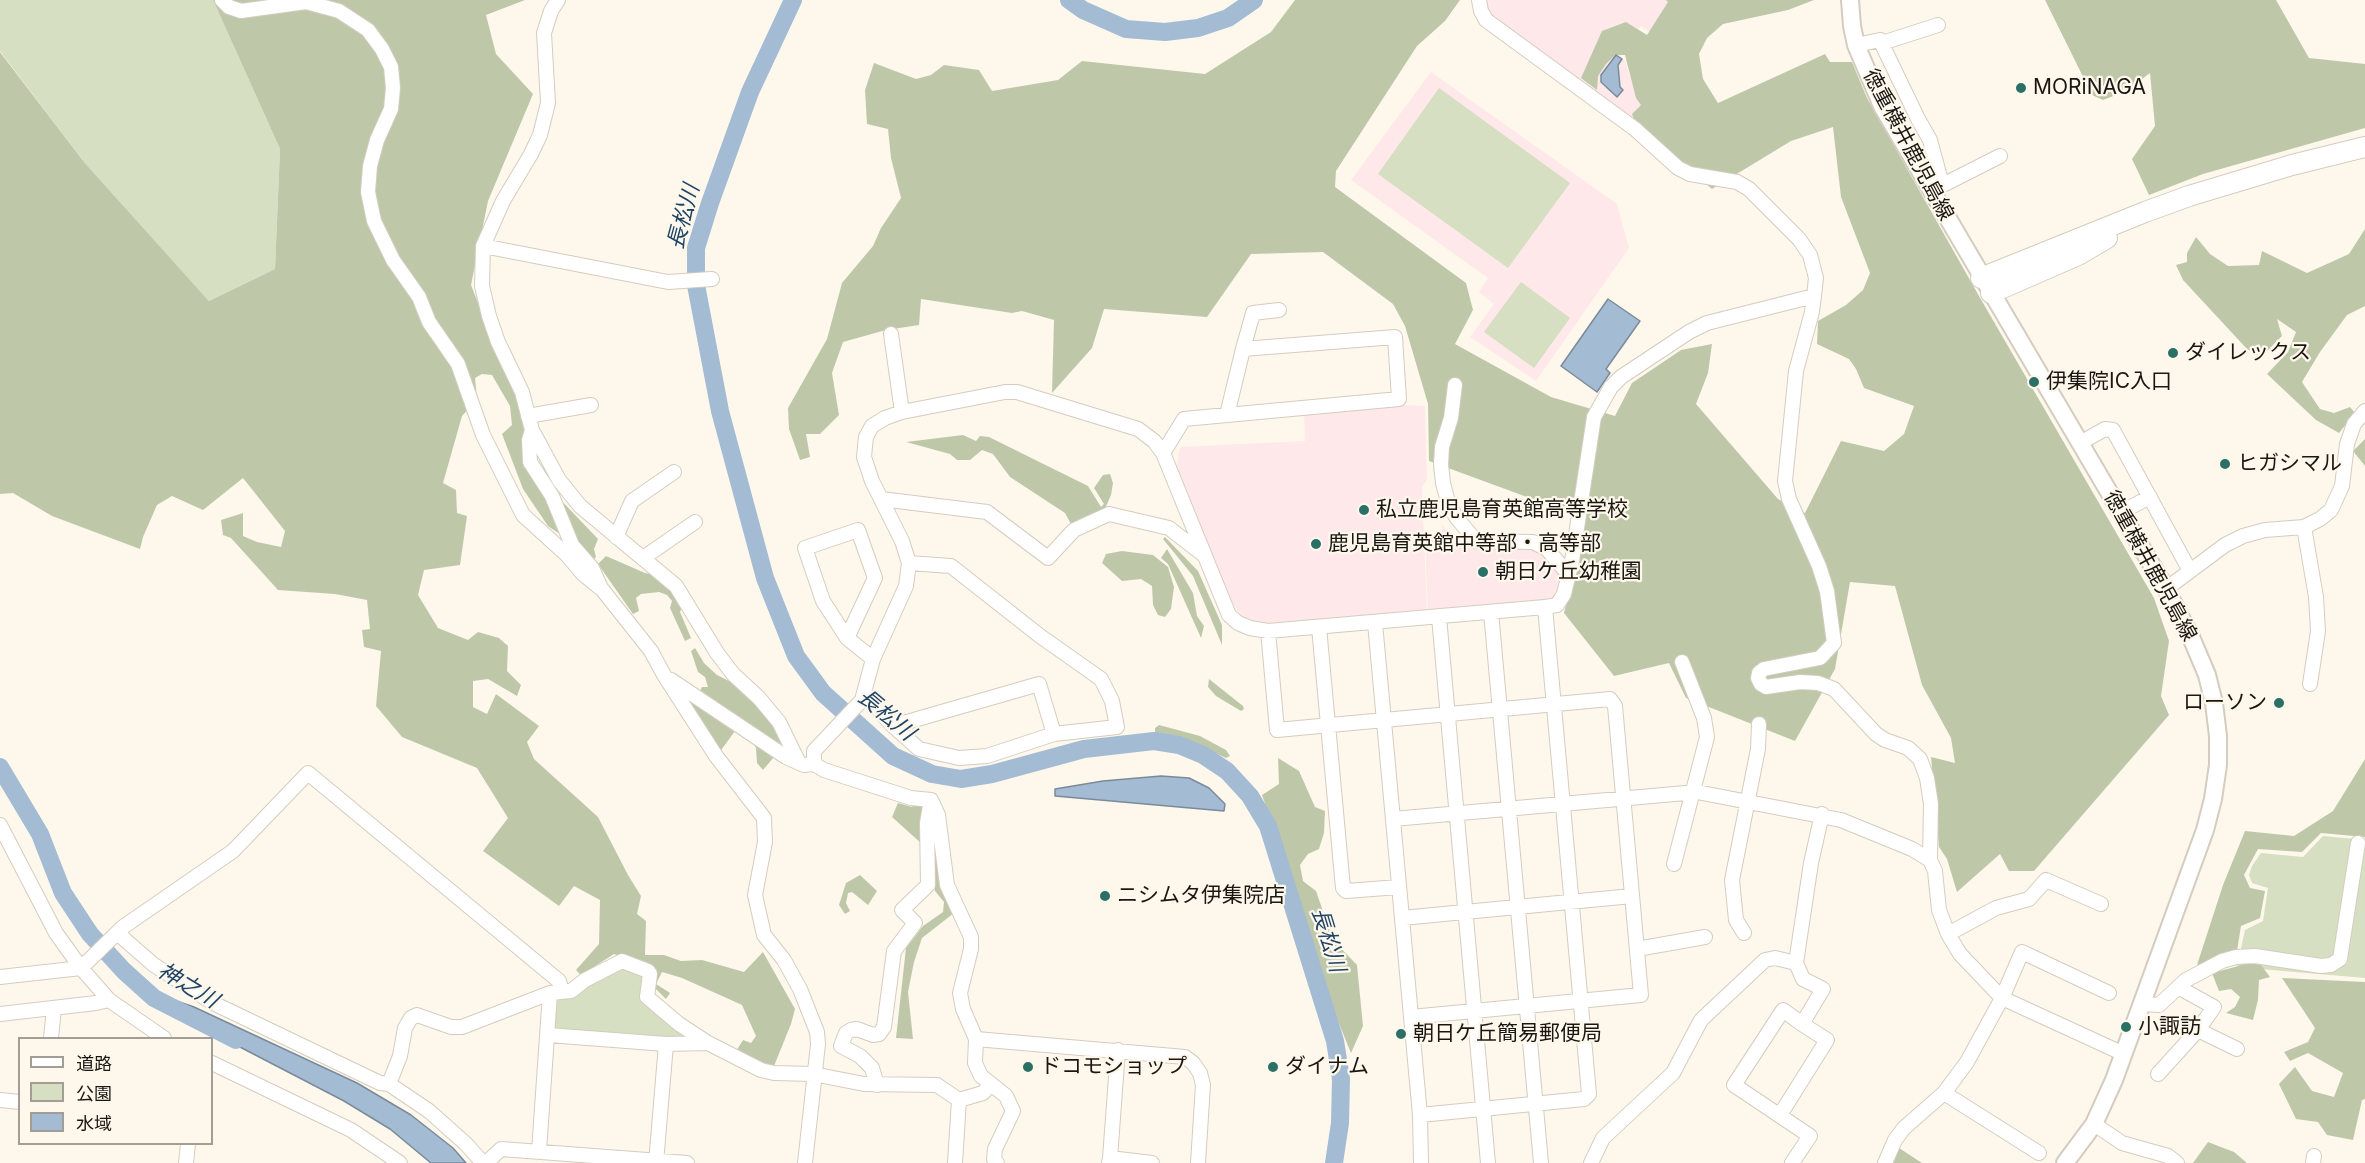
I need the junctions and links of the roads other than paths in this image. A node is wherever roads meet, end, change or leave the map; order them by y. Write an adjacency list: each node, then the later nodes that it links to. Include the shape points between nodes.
1 (222, 0): 39 (street, via 241,11 306,2 339,10 368,30 382,49 391,67 393,88 391,109 370,165 368,192 374,222 393,260 419,297 429,322 458,364 483,435 523,514)
2 (558, 0): 11 (street, via 544,33 548,103 540,135 502,201)
3 (1479, 0): 14 (street, via 1486,20 1635,129 1678,168 1690,174 1737,182 1749,189 1799,239 1809,255 1816,278)
4 (1850, 0): 7 (main road, 徳重横井鹿児島線)
5 (1938, 25): 6 (street)
6 (1882, 43): 7 (street, via 1881,40); 10 (street, via 1930,140 1940,177)
7 (1856, 45): 10 (main road, 徳重横井鹿児島線, via 1883,108)
8 (2365, 147): 13 (highway, via 2292,165 2162,207)
9 (2000, 156): 10 (street)
10 (1929, 188): 13 (main road, 徳重横井鹿児島線)
11 (483, 246): 12 (street, via 673,282); 23 (street, via 482,286 489,316 522,392)
12 (709, 279)
13 (1986, 285): 25 (main road, 徳重横井鹿児島線)
14 (1814, 296): 38 (street, via 1707,323 1611,387 1594,417); 74 (street, via 1796,371 1785,481 1827,591 1834,643 1820,658 1764,669 1758,678 1766,687 1800,682 1834,689 1876,734 1908,748 1920,759 1930,804)
15 (1279, 310): 17 (street, via 1253,313)
16 (891, 334): 21 (street)
17 (1243, 349): 22 (street); 22 (street, via 1395,337 1399,399)
18 (1455, 385): 38 (street, via 1442,465 1443,483 1456,517 1476,542 1533,542 1547,549)
19 (591, 405): 23 (street)
20 (2365, 411): 32 (street, via 2354,424 2347,444 2338,499 2331,510)
21 (902, 412): 26 (street, via 1017,392 1138,429); 29 (street, via 872,426 866,437 864,458)
22 (1227, 415): 26 (street, via 1184,419)
23 (528, 416): 24 (street)
24 (532, 430): 33 (street, via 548,463 580,506); 39 (street, via 530,462 552,496 572,545 592,568)
25 (2080, 443): 28 (street, via 2105,429 2113,430); 30 (main road, 徳重横井鹿児島線)
26 (1163, 453): 34 (street)
27 (674, 472): 33 (street, via 633,501)
28 (2150, 497): 30 (street); 37 (street)
29 (881, 499): 34 (street, via 987,512 1048,558 1074,530 1109,514 1169,528); 36 (street)
30 (2121, 512): 40 (main road, 徳重横井鹿児島線)
31 (695, 522): 35 (street)
32 (2304, 527): 37 (street, via 2243,536); 51 (street, via 2318,631)
33 (616, 537): 35 (street)
34 (1205, 556): 46 (street, via 1229,615 1250,628)
35 (643, 558): 61 (street, via 676,586 717,653 778,722)
36 (909, 562): 48 (street, via 906,586); 60 (street, via 951,567 1101,679 1112,700 1117,727)
37 (2190, 571): 40 (street)
38 (1569, 575): 41 (street, via 1557,605)
39 (601, 588): 50 (street, via 651,651)
40 (2166, 589): 97 (main road, 徳重横井鹿児島線, via 2207,675 2214,703 2218,765 2205,830)
41 (1545, 607): 42 (street); 53 (street)
42 (1491, 612): 43 (street); 54 (street)
43 (1439, 617): 44 (street); 55 (street)
44 (1375, 623): 45 (street); 56 (street)
45 (1319, 627): 46 (street); 58 (street)
46 (1268, 631): 58 (street, via 1277,730)
47 (847, 638): 47 (street, via 823,601 805,548 858,530 875,578); 48 (street)
48 (873, 659): 52 (street)
49 (1682, 663): 63 (street, via 1707,736)
50 (664, 675): 61 (street, via 786,757); 115 (street, via 716,756 765,818 765,842 755,895 764,935 784,960 814,1024 818,1044)
51 (2310, 684)
52 (863, 698): 59 (street); 62 (street, via 814,751)
53 (1554, 704): 54 (street); 64 (street, via 1610,699 1615,706); 67 (street)
54 (1500, 709): 55 (street); 68 (street)
55 (1448, 715): 56 (street); 69 (street)
56 (1384, 721): 58 (street); 71 (street)
57 (1760, 724): 66 (street)
58 (1328, 725): 76 (street, via 1343,888 1346,891)
59 (892, 726): 60 (street, via 919,749 959,758 987,756); 60 (street, via 1039,684)
60 (1054, 734)
61 (798, 760): 62 (street, via 804,765)
62 (814, 764): 65 (street, via 911,798)
63 (1692, 792): 64 (street); 66 (street); 75 (street)
64 (1623, 799): 67 (street); 77 (street)
65 (931, 800): 108 (street, via 938,815 947,885 972,937 960,993); 118 (street, via 927,823 928,885 902,910 915,923 894,951 884,1027 873,1035 851,1030 841,1046 872,1068)
66 (1747, 800): 70 (street); 83 (street, via 1732,880 1736,920)
67 (1563, 804): 68 (street); 78 (street)
68 (1509, 809): 69 (street); 80 (street)
69 (1457, 813): 71 (street); 81 (street)
70 (1822, 814): 74 (street); 88 (street)
71 (1393, 819): 76 (street)
72 (0, 825): 89 (street, via 56,933)
73 (2358, 843): 91 (street, via 2340,959 2321,966 2236,957)
74 (1930, 860): 84 (street, via 1939,910)
75 (1674, 864)
76 (1399, 887): 82 (street)
77 (1632, 896): 78 (street); 87 (street)
78 (1572, 902): 80 (street); 96 (street)
79 (2101, 904): 84 (street, via 2046,880 2028,899 1996,908)
80 (1518, 907): 81 (street); 98 (street)
81 (1466, 912): 82 (street); 100 (street)
82 (1402, 918): 102 (street)
83 (1744, 933)
84 (1948, 934): 94 (street, via 1960,954)
85 (117, 935): 89 (street); 92 (street, via 233,851 308,773 559,981); 117 (street, via 154,965 213,1003)
86 (1705, 937): 87 (street)
87 (1637, 949): 96 (street, via 1641,995)
88 (1796, 963): 103 (street, via 1803,979 1823,989); 146 (street, via 1765,960 1701,1020 1673,1073 1603,1138)
89 (84, 966): 90 (street); 95 (street)
90 (0, 977)
91 (2178, 987): 97 (street, via 2159,1005); 104 (street, via 2214,1007)
92 (556, 992): 105 (street); 109 (street, via 571,991 621,961 648,971 647,997); 117 (street, via 462,1027 417,1015 411,1018)
93 (2109, 993): 94 (street, via 2022,952)
94 (2002, 998): 113 (street); 120 (street, via 1967,1062)
95 (110, 1000): 99 (street); 107 (street)
96 (1581, 1001): 98 (street); 124 (street, via 1589,1094 1584,1099)
97 (2142, 1004): 113 (main road, 徳重横井鹿児島線)
98 (1527, 1006): 100 (street); 124 (street)
99 (54, 1008): 101 (street); 106 (street)
100 (1475, 1011): 102 (street); 125 (street)
101 (0, 1014)
102 (1411, 1017): 126 (street)
103 (1802, 1024): 127 (street, via 1827,1040); 127 (street, via 1783,1010 1734,1084)
104 (2198, 1030): 111 (street); 116 (street)
105 (548, 1035): 110 (street); 130 (street)
106 (51, 1037)
107 (163, 1037)
108 (976, 1039): 112 (street); 119 (street, via 975,1063)
109 (708, 1043): 110 (street); 115 (street, via 761,1070)
110 (666, 1044): 133 (street)
111 (2237, 1049)
112 (1118, 1050): 132 (street); 142 (street, via 1177,1054 1193,1063 1203,1085)
113 (2124, 1054): 128 (main road, 徳重横井鹿児島線)
114 (213, 1063): 135 (street, via 351,1130)
115 (813, 1074): 118 (street); 138 (street)
116 (2158, 1074)
117 (389, 1084): 136 (street, via 429,1111)
118 (877, 1084): 122 (street, via 937,1085)
119 (990, 1084): 122 (street, via 983,1093); 140 (street, via 1006,1096 1013,1111 995,1149)
120 (1944, 1093): 131 (street); 148 (street, via 1905,1128)
121 (0, 1100): 123 (street)
122 (959, 1100): 139 (street)
123 (18, 1102)
124 (1536, 1104): 125 (street); 145 (street)
125 (1484, 1109): 126 (street); 144 (street)
126 (1420, 1115): 143 (street)
127 (1780, 1116): 147 (street, via 1810,1136)
128 (2094, 1124): 149 (main road, 徳重横井鹿児島線); 150 (street, via 2122,1143 2168,1156)
129 (188, 1145): 134 (street)
130 (539, 1151): 133 (street); 136 (street, via 501,1149)
131 (2039, 1153)
132 (1110, 1160): 141 (street)
133 (656, 1162): 137 (street)
134 (186, 1163)
135 (400, 1163)
136 (484, 1163)
137 (687, 1163)
138 (806, 1163)
139 (955, 1163)
140 (997, 1163)
141 (1152, 1163)
142 (1198, 1163)
143 (1421, 1163)
144 (1488, 1163)
145 (1541, 1163)
146 (1591, 1163)
147 (1792, 1163)
148 (1885, 1163)
149 (2065, 1163)
150 (2177, 1163)

